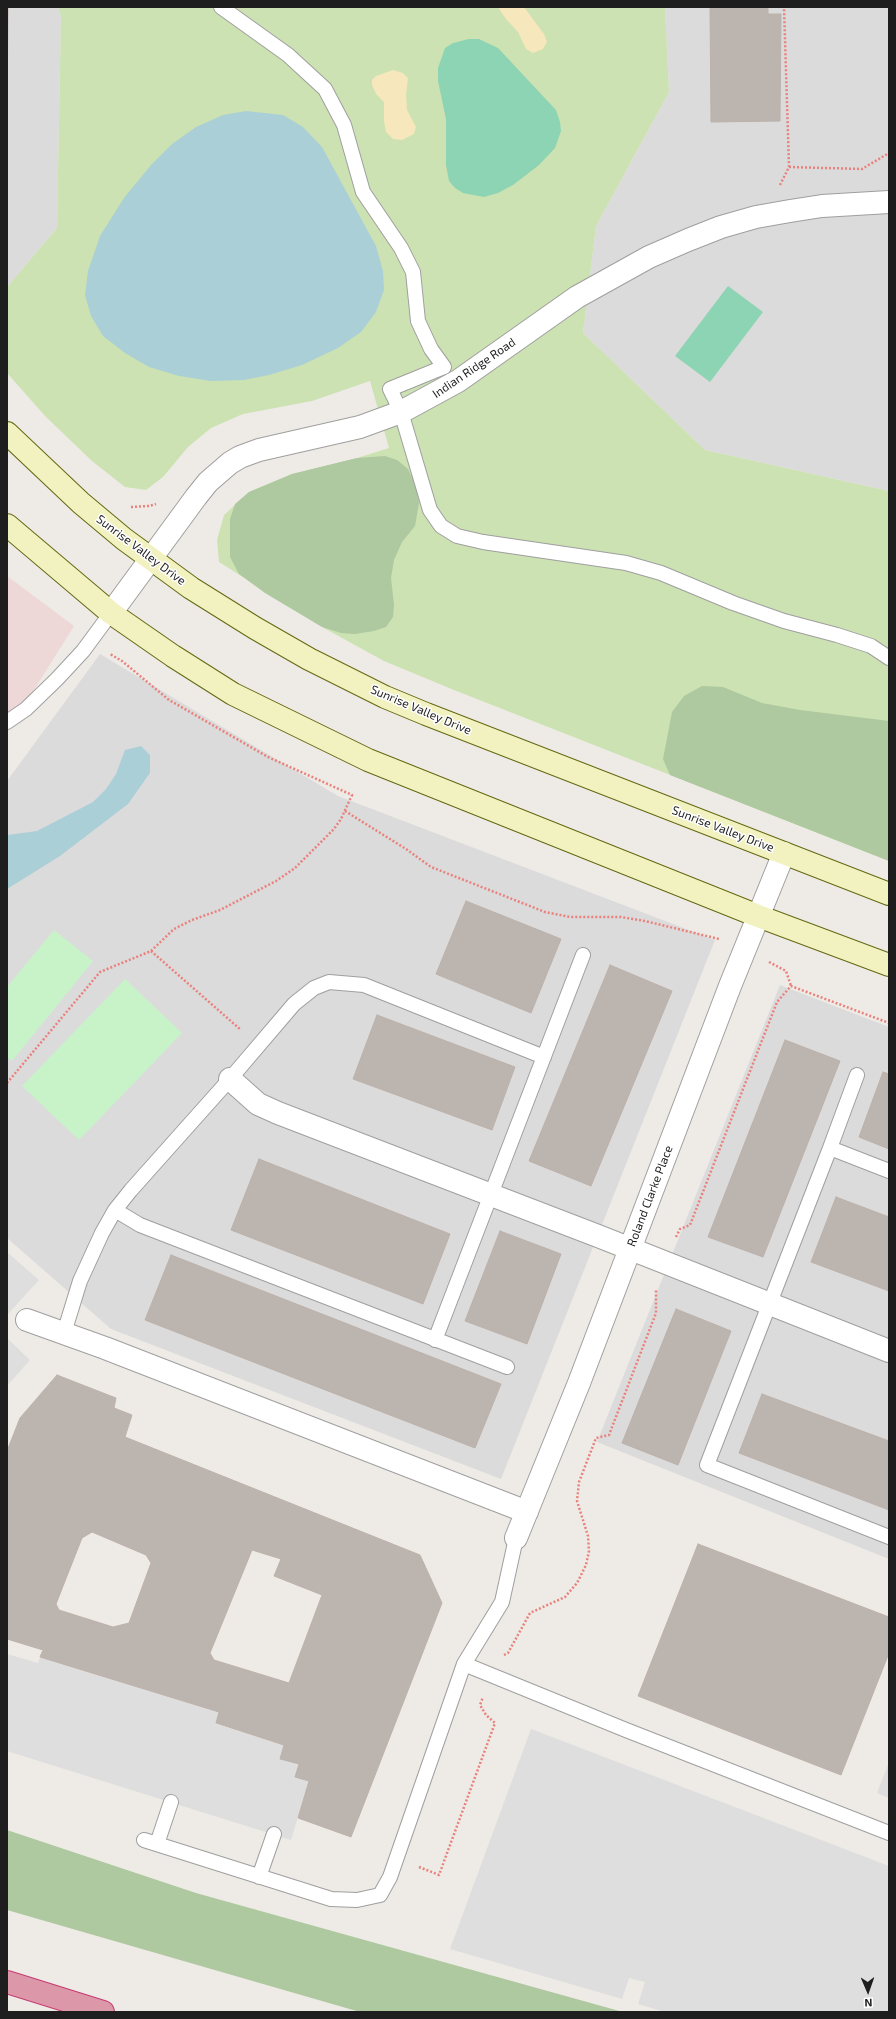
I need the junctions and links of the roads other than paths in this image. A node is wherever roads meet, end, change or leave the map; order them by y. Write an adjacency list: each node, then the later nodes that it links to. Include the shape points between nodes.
1 (220, 7): 3 (lane, via 288,55 326,89 344,126 363,192 401,248 413,272 418,321 431,349 444,367 390,389)
2 (889, 202): 3 (street, Indian Ridge Road, via 822,206 790,211 749,219 688,240 649,257 577,297 458,381)
3 (402, 412): 6 (street, Indian Ridge Road, via 360,427 259,450 240,457 208,482); 8 (lane, via 430,510 441,526 457,536 626,562 784,621 871,646)
4 (7, 433): 6 (main road, Sunrise Valley Drive, via 81,504)
5 (7, 525): 7 (main road)
6 (150, 558): 7 (street, Indian Ridge Road); 10 (main road, Sunrise Valley Drive, via 254,628 309,659 385,696)
7 (111, 613): 9 (lane, via 57,680); 12 (main road, via 233,694 368,760)
8 (889, 658)
9 (7, 722)
10 (784, 853): 11 (main road, Sunrise Valley Drive); 12 (street, Roland Clarke Place)
11 (889, 894)
12 (758, 916): 14 (main road); 22 (street, Roland Clarke Place)
13 (583, 955): 15 (lane)
14 (889, 965)
15 (544, 1057): 17 (lane, via 387,993 364,985 330,982 314,988 294,1004); 20 (lane)
16 (857, 1075): 18 (lane)
17 (230, 1079): 20 (street, via 258,1104 278,1113); 21 (lane)
18 (830, 1148): 19 (lane); 23 (lane)
19 (889, 1171)
20 (491, 1195): 22 (street); 26 (lane)
21 (115, 1210): 25 (lane, via 80,1281); 26 (lane, via 140,1225)
22 (630, 1248): 23 (street); 29 (street, Roland Clarke Place)
23 (769, 1305): 27 (street); 30 (lane, via 707,1465)
24 (27, 1320): 25 (street)
25 (64, 1333): 29 (street)
26 (435, 1340): 28 (lane)
27 (889, 1352)
28 (506, 1367)
29 (527, 1512): 31 (street, Roland Clarke Place)
30 (889, 1537)
31 (516, 1538): 32 (lane, via 502,1602)
32 (464, 1664): 34 (lane); 36 (lane, via 397,1859 380,1895 357,1900 331,1899)
33 (171, 1802): 36 (lane, via 151,1842)
34 (889, 1832)
35 (274, 1834): 36 (lane)
36 (259, 1876)
37 (7, 1982): 38 (highway)
38 (102, 2012)

